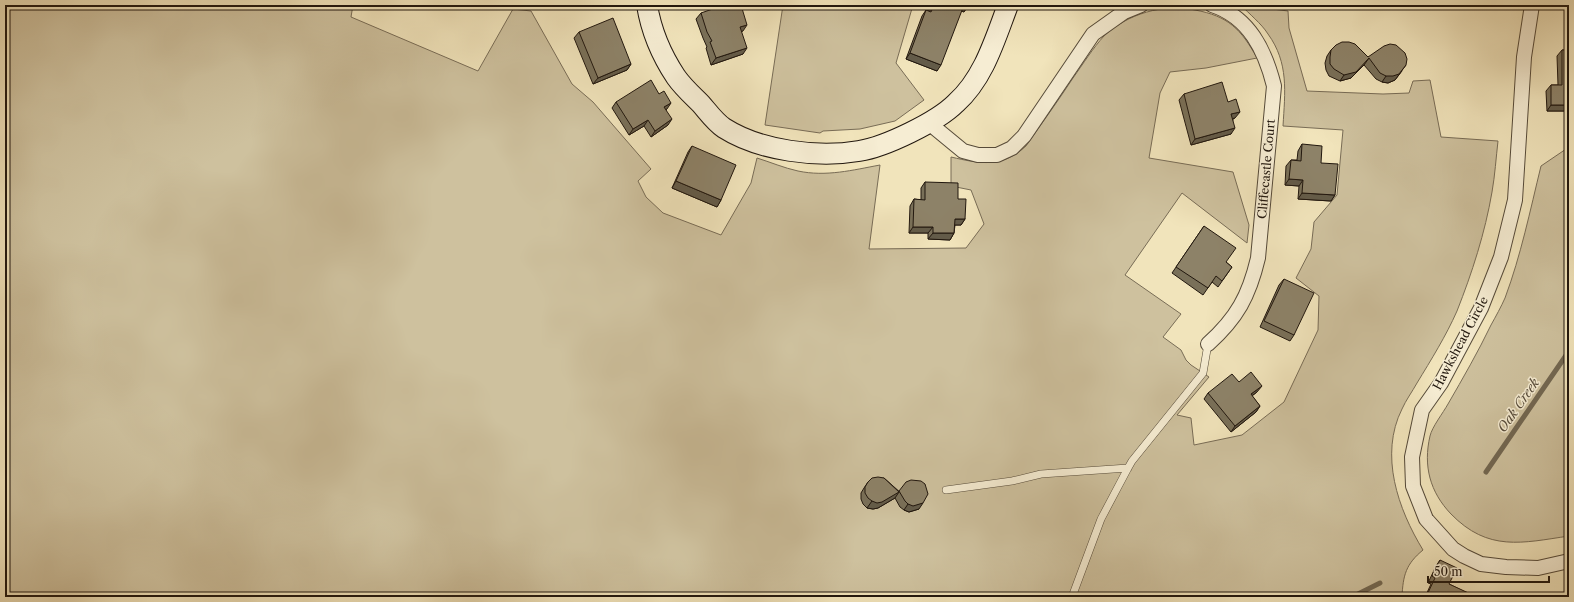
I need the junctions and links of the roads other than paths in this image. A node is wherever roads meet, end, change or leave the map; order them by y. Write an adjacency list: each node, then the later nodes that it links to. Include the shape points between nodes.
1 (647, 5): 6 (street, via 649,21 677,78 723,127 746,140 816,153 854,152 895,139)
2 (1008, 5): 6 (street, via 990,52 975,81 956,104)
3 (1141, 5): 6 (street, via 1124,12 1093,34 1024,136 1012,148 997,155 978,155 963,151)
4 (1214, 5): 7 (street, Cliffecastle Court, via 1245,24 1263,52 1274,86 1254,272 1248,292 1237,311 1225,329)
5 (1532, 5): 10 (street, Hawkshead Circle, via 1524,57 1515,200 1501,257 1481,308 1441,383 1422,410 1412,457 1413,486 1426,519 1453,549 1464,556 1481,564 1506,567 1538,568)
6 (928, 123)
7 (1208, 344): 8 (lane, via 1203,372)
8 (1128, 468): 9 (lane, via 1041,474 1012,481); 11 (lane, via 1101,519)
9 (946, 490)
10 (1569, 561)
11 (1072, 597)

